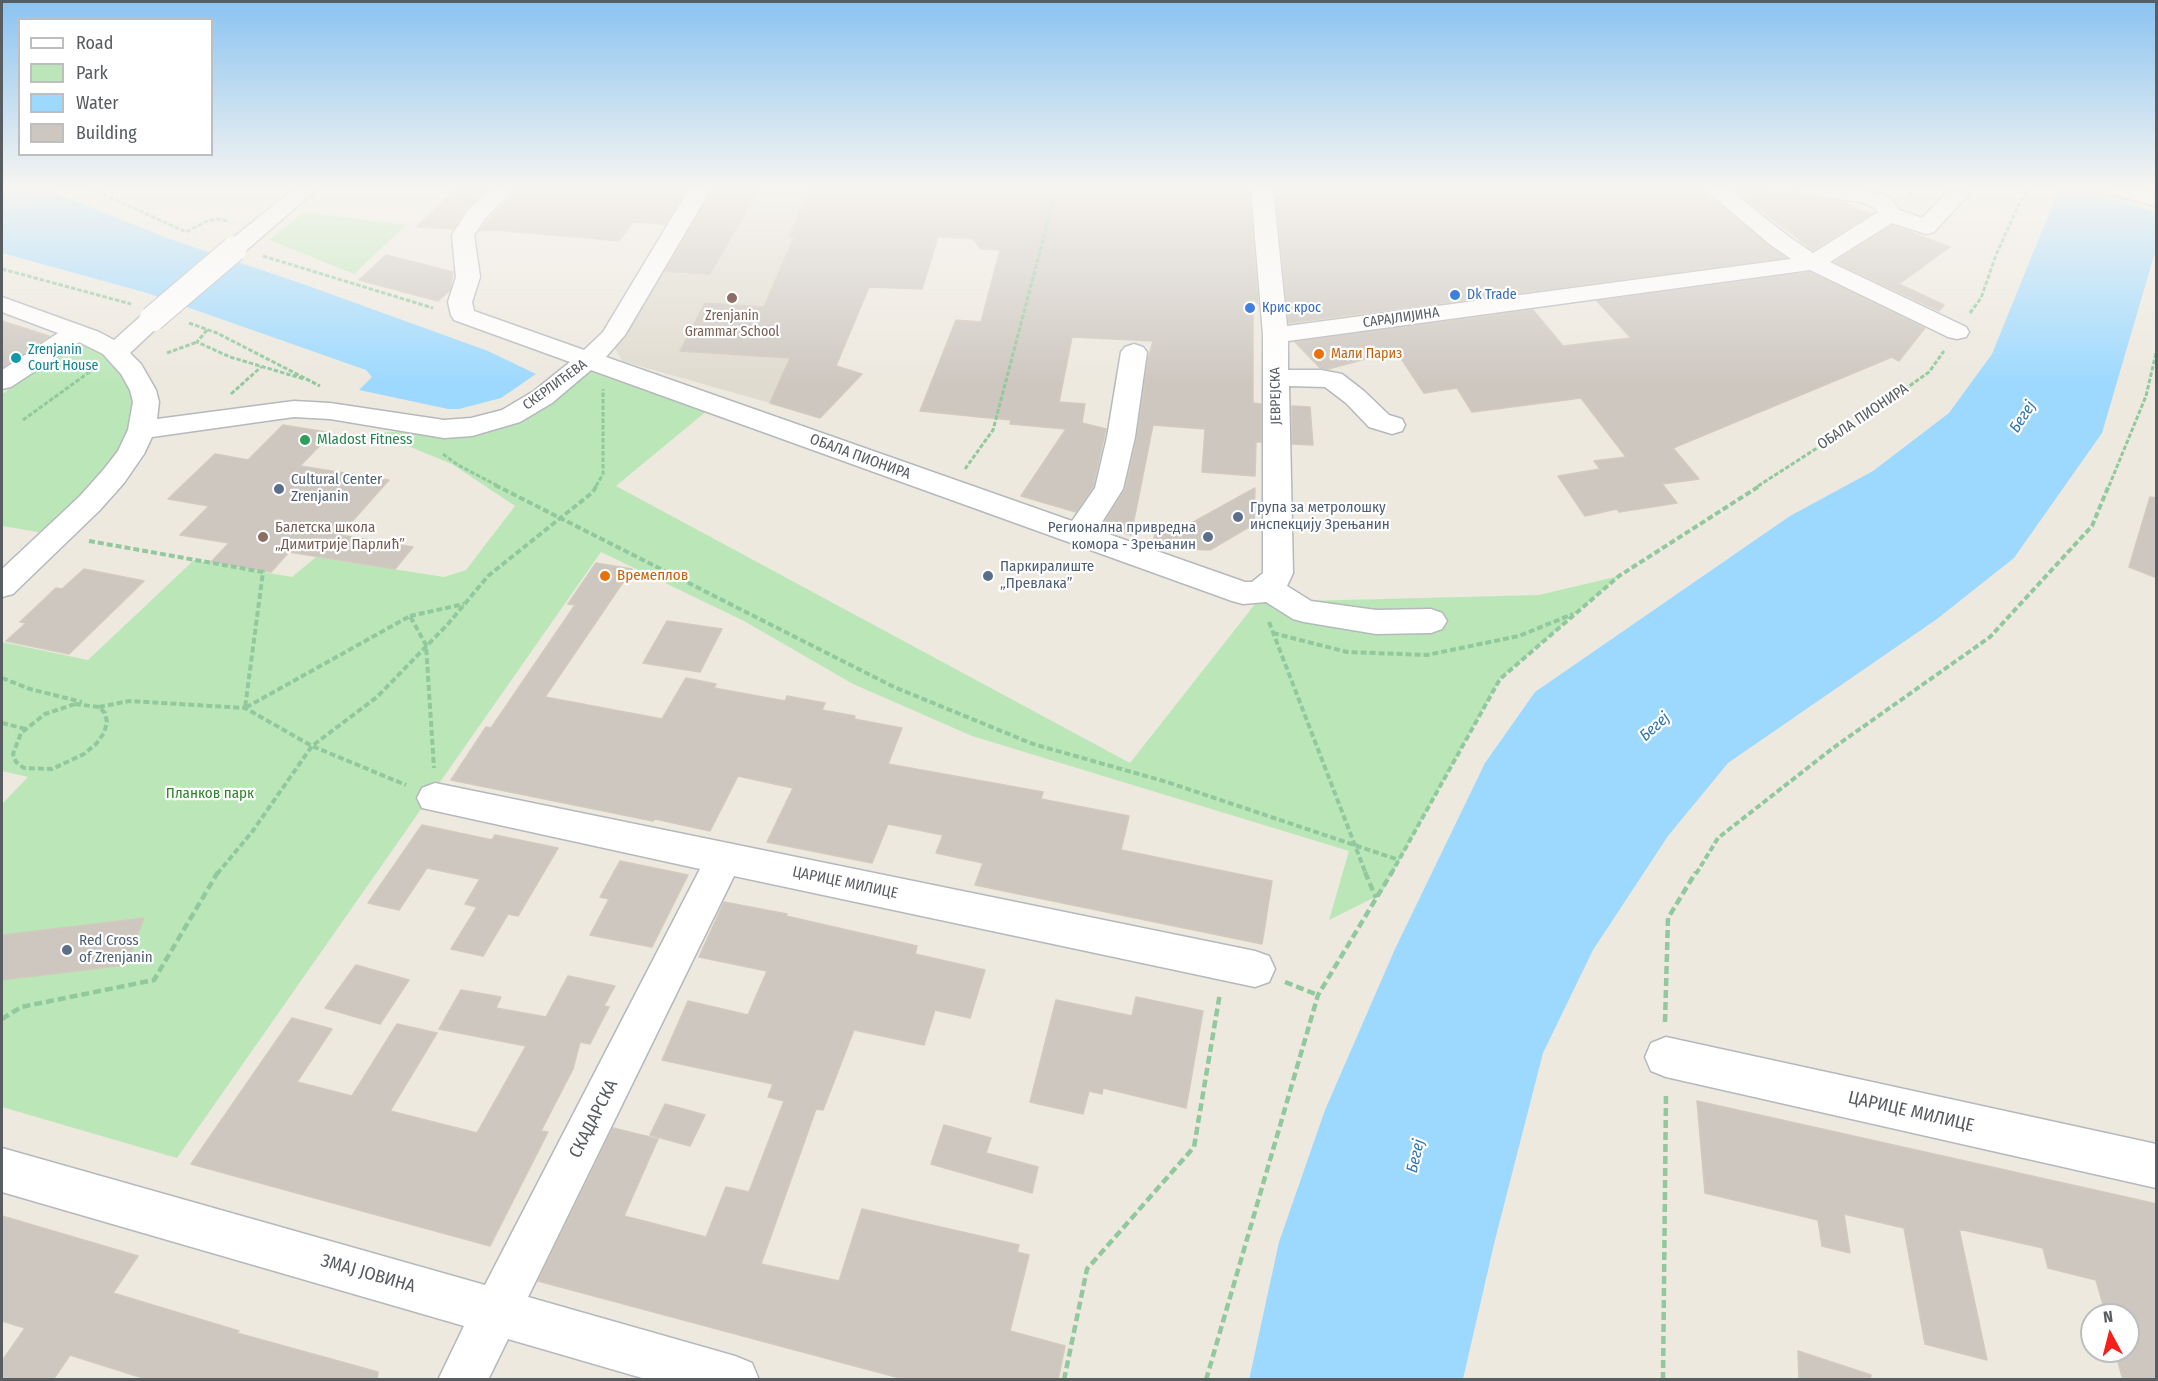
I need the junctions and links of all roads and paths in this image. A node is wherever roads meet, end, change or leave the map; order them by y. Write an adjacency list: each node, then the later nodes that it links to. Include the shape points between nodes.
1 (229, 253): 18 (street, bridge)
2 (465, 253): 12 (street, via 468,277 460,302)
3 (660, 253): 22 (street, СКЕРЛИЋЕВА)
4 (1039, 253): 32 (path, via 993,430)
5 (1268, 253): 16 (street, ЈЕВРЕЈСКА)
6 (1799, 253): 10 (street)
7 (1826, 253): 10 (street, САРАЈЛИЈИНА)
8 (1997, 253): 15 (path, ОБАЛА ПИОНИРА, via 1981,298)
9 (260, 255): 12 (path)
10 (1813, 263): 15 (street); 16 (street, САРАЈЛИЈИНА)
11 (2, 304): 14 (street)
12 (463, 315): 22 (street, ОБАЛА ПИОНИРА)
13 (207, 329): 17 (path)
14 (77, 332): 18 (street); 25 (street)
15 (1957, 332): 52 (path, ОБАЛА ПИОНИРА, via 1929,372 1618,576 1500,680)
16 (1275, 334): 24 (street, ЈЕВРЕЈСКА)
17 (197, 342): 20 (path); 23 (path)
18 (116, 352): 28 (path); 30 (street, via 143,390 146,415)
19 (1134, 352): 34 (street, via 1109,489)
20 (167, 353)
21 (2157, 353): 56 (path, via 2146,396 2092,526 1990,637 1833,747 1718,838 1668,918)
22 (599, 363): 30 (street, СКЕРЛИЋЕВА, via 511,416 472,427 444,429 294,409); 32 (street, ОБАЛА ПИОНИРА); 33 (path, via 604,369 603,474 593,492)
23 (262, 366): 26 (path); 27 (path)
24 (1276, 378): 29 (street, via 1333,380 1378,421); 37 (street, ЈЕВРЕЈСКА, via 1278,573)
25 (2, 381)
26 (311, 381)
27 (228, 396)
28 (23, 420)
29 (1392, 425)
30 (142, 430): 35 (street, via 114,476)
31 (442, 453): 33 (path)
32 (952, 489): 34 (street, ОБАЛА ПИОНИРА)
33 (560, 519): 38 (path, via 488,576); 50 (path, via 894,687 1033,744 1167,782)
34 (1078, 534): 37 (street, ОБАЛА ПИОНИРА, via 1243,593)
35 (56, 536): 36 (street); 45 (path, via 263,572)
36 (2, 585)
37 (1263, 591): 40 (street, via 1304,611 1376,622); 50 (path)
38 (464, 604): 39 (path); 41 (path)
39 (410, 616): 41 (path); 45 (path)
40 (1431, 621)
41 (426, 645): 48 (path, via 377,697); 49 (path)
42 (2, 678): 43 (path)
43 (88, 704): 44 (path); 47 (path, via 45,714)
44 (99, 707): 45 (path, via 129,701); 47 (path, via 107,722 96,744 76,759 52,768 24,768 16,762 15,744)
45 (245, 708): 48 (path)
46 (2, 723): 47 (path)
47 (26, 729)
48 (312, 746): 49 (path); 55 (path, via 252,832 215,876 154,980 21,1007)
49 (435, 798): 51 (street, ЦАРИЦЕ МИЛИЦЕ)
50 (1354, 845): 52 (path); 53 (path)
51 (725, 858): 54 (street, ЦАРИЦЕ МИЛИЦЕ); 59 (street, СКАДАРСКА)
52 (1399, 860): 53 (path, ОБАЛА ПИОНИРА)
53 (1377, 898): 63 (path, ОБАЛА ПИОНИРА, via 1318,995)
54 (1240, 966): 62 (path, via 1194,1147 1087,1269)
55 (2, 1019)
56 (1666, 1057): 57 (street, ЦАРИЦЕ МИЛИЦЕ); 64 (path)
57 (2157, 1166)
58 (2, 1170): 59 (street, ЗМАЈ ЈОВИНА)
59 (497, 1310): 60 (street, СКАДАРСКА); 61 (street, ЗМАЈ ЈОВИНА)
60 (462, 1380)
61 (735, 1380)
62 (1065, 1380)
63 (1206, 1380)
64 (1663, 1380)

